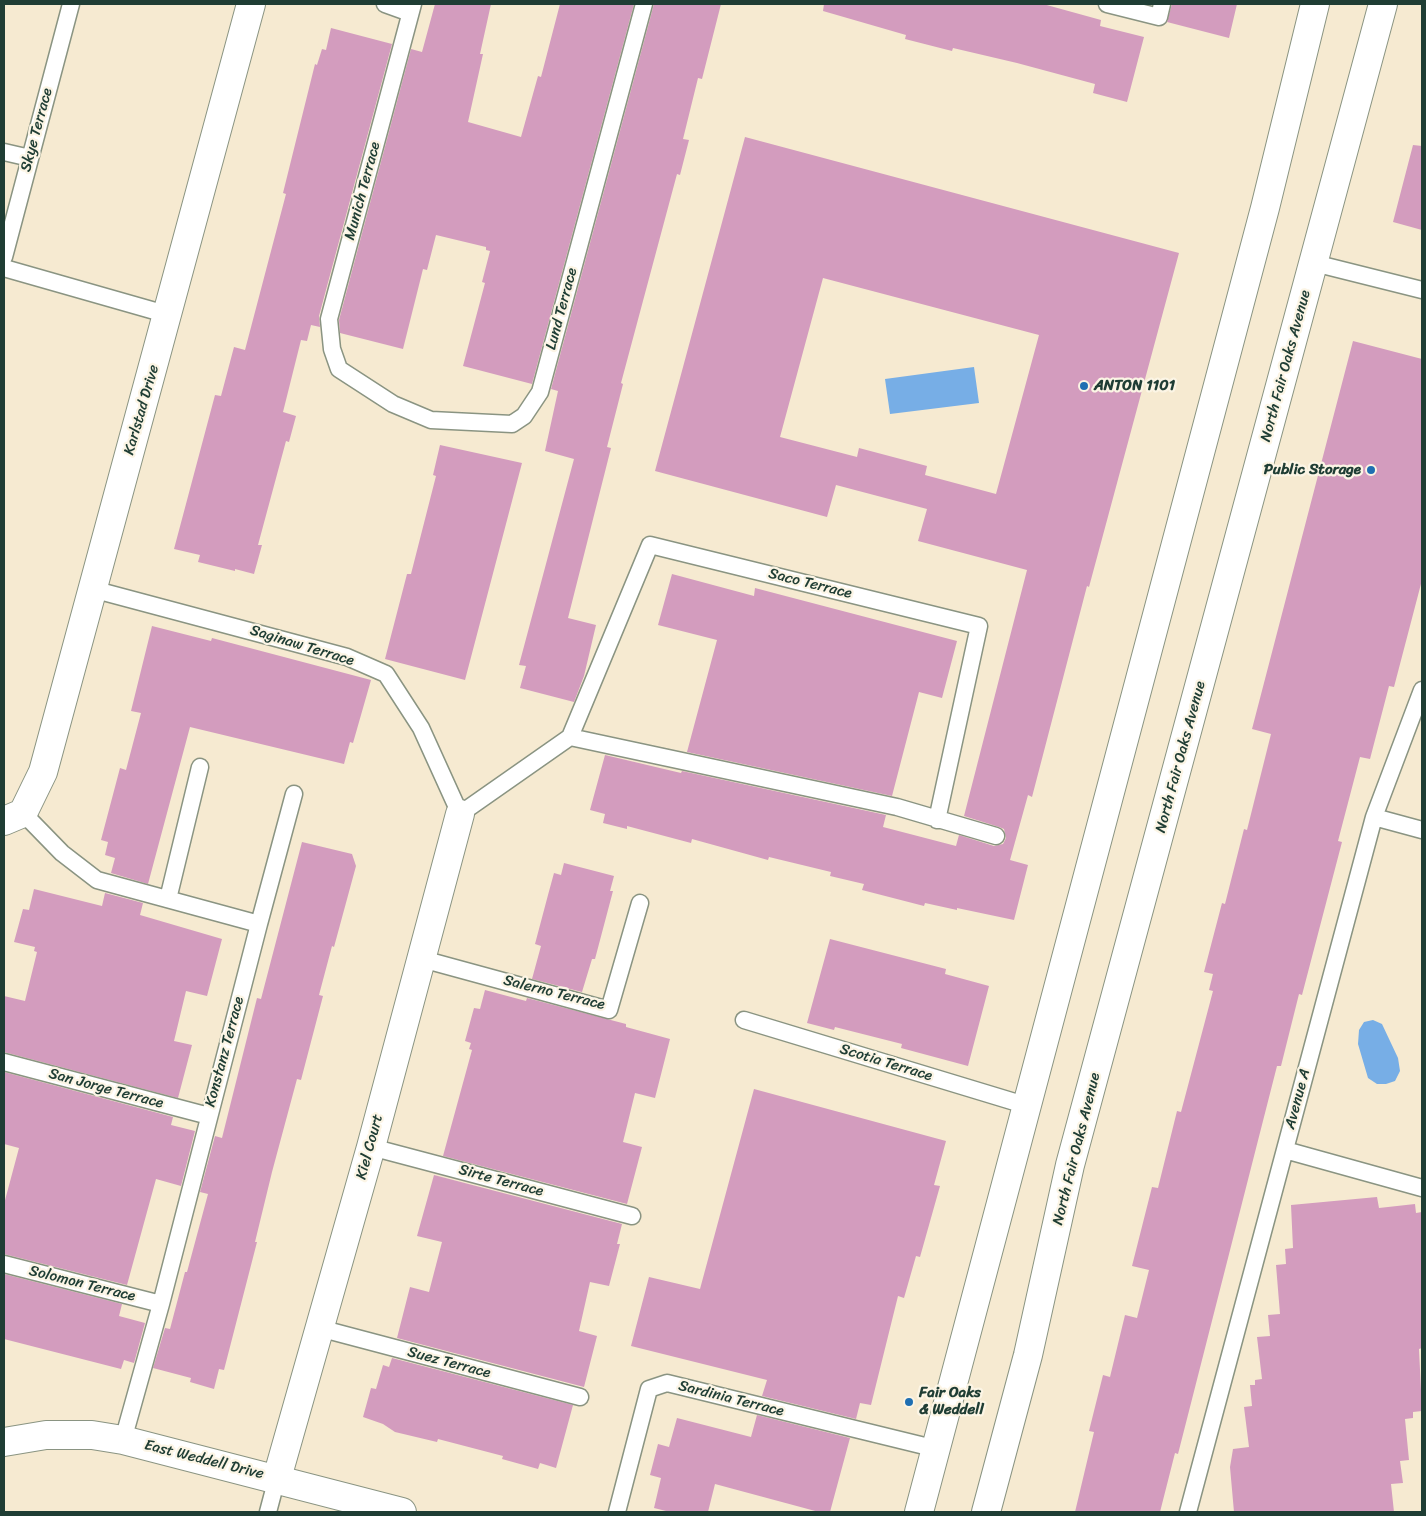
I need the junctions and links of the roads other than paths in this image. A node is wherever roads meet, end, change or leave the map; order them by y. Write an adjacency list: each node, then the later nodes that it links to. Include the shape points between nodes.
1 (71, 4): 11 (lane, Skye Terrace)
2 (251, 4): 16 (main road, Karlstad Drive)
3 (385, 4): 8 (lane, Munich Terrace)
4 (644, 4): 17 (lane, Lund Terrace, via 540,392 524,416 512,424 432,420 393,404)
5 (1107, 4): 9 (lane)
6 (1315, 4): 35 (main road, via 1265,208)
7 (1383, 4): 13 (main road, North Fair Oaks Avenue)
8 (411, 8): 17 (lane, Munich Terrace, via 329,319 332,349)
9 (1161, 11)
10 (4, 152): 11 (lane)
11 (30, 158): 12 (lane, Skye Terrace)
12 (4, 257)
13 (1314, 263): 15 (lane); 53 (main road, North Fair Oaks Avenue, via 1073,1156 1028,1355)
14 (4, 268): 16 (lane)
15 (1422, 290)
16 (169, 315): 18 (main road, Karlstad Drive)
17 (339, 369)
18 (92, 589): 23 (lane, Saginaw Terrace, via 347,656 386,674 421,728); 24 (main road, Karlstad Drive, via 44,772)
19 (1422, 690): 25 (lane, Avenue A)
20 (570, 737): 23 (lane); 26 (lane, via 897,807); 26 (lane, Saco Terrace, via 650,545 980,626)
21 (200, 767): 29 (lane)
22 (294, 794): 31 (lane, Konstanz Terrace)
23 (460, 814): 32 (main road, Kiel Court)
24 (13, 817): 29 (lane, via 97,880)
25 (1374, 817): 27 (lane); 38 (lane, Avenue A)
26 (937, 820): 28 (lane)
27 (1422, 830)
28 (996, 836)
29 (168, 899): 31 (lane)
30 (640, 903): 32 (lane, Salerno Terrace, via 609,1010)
31 (258, 924): 36 (lane, Konstanz Terrace)
32 (422, 959): 37 (main road, Kiel Court)
33 (744, 1020): 35 (lane, Scotia Terrace)
34 (4, 1062): 36 (lane, San Jorge Terrace)
35 (1028, 1106): 47 (main road)
36 (209, 1116): 42 (lane, Konstanz Terrace)
37 (370, 1147): 40 (lane, Sirte Terrace); 43 (main road, Kiel Court)
38 (1285, 1150): 39 (lane); 54 (lane, Avenue A)
39 (1422, 1188)
40 (632, 1216)
41 (4, 1264): 42 (lane, Solomon Terrace)
42 (161, 1304): 45 (lane, Konstanz Terrace)
43 (320, 1328): 44 (lane, Suez Terrace); 48 (main road, Kiel Court)
44 (580, 1397)
45 (123, 1440): 46 (main road, East Weddell Drive, via 46,1436); 48 (main road, East Weddell Drive)
46 (4, 1442)
47 (937, 1449): 51 (lane, Sardinia Terrace, via 667,1383 649,1389); 52 (main road)
48 (277, 1478): 49 (lane); 50 (main road, East Weddell Drive)
49 (268, 1512)
50 (402, 1512)
51 (617, 1512)
52 (920, 1512)
53 (986, 1512)
54 (1188, 1512)

